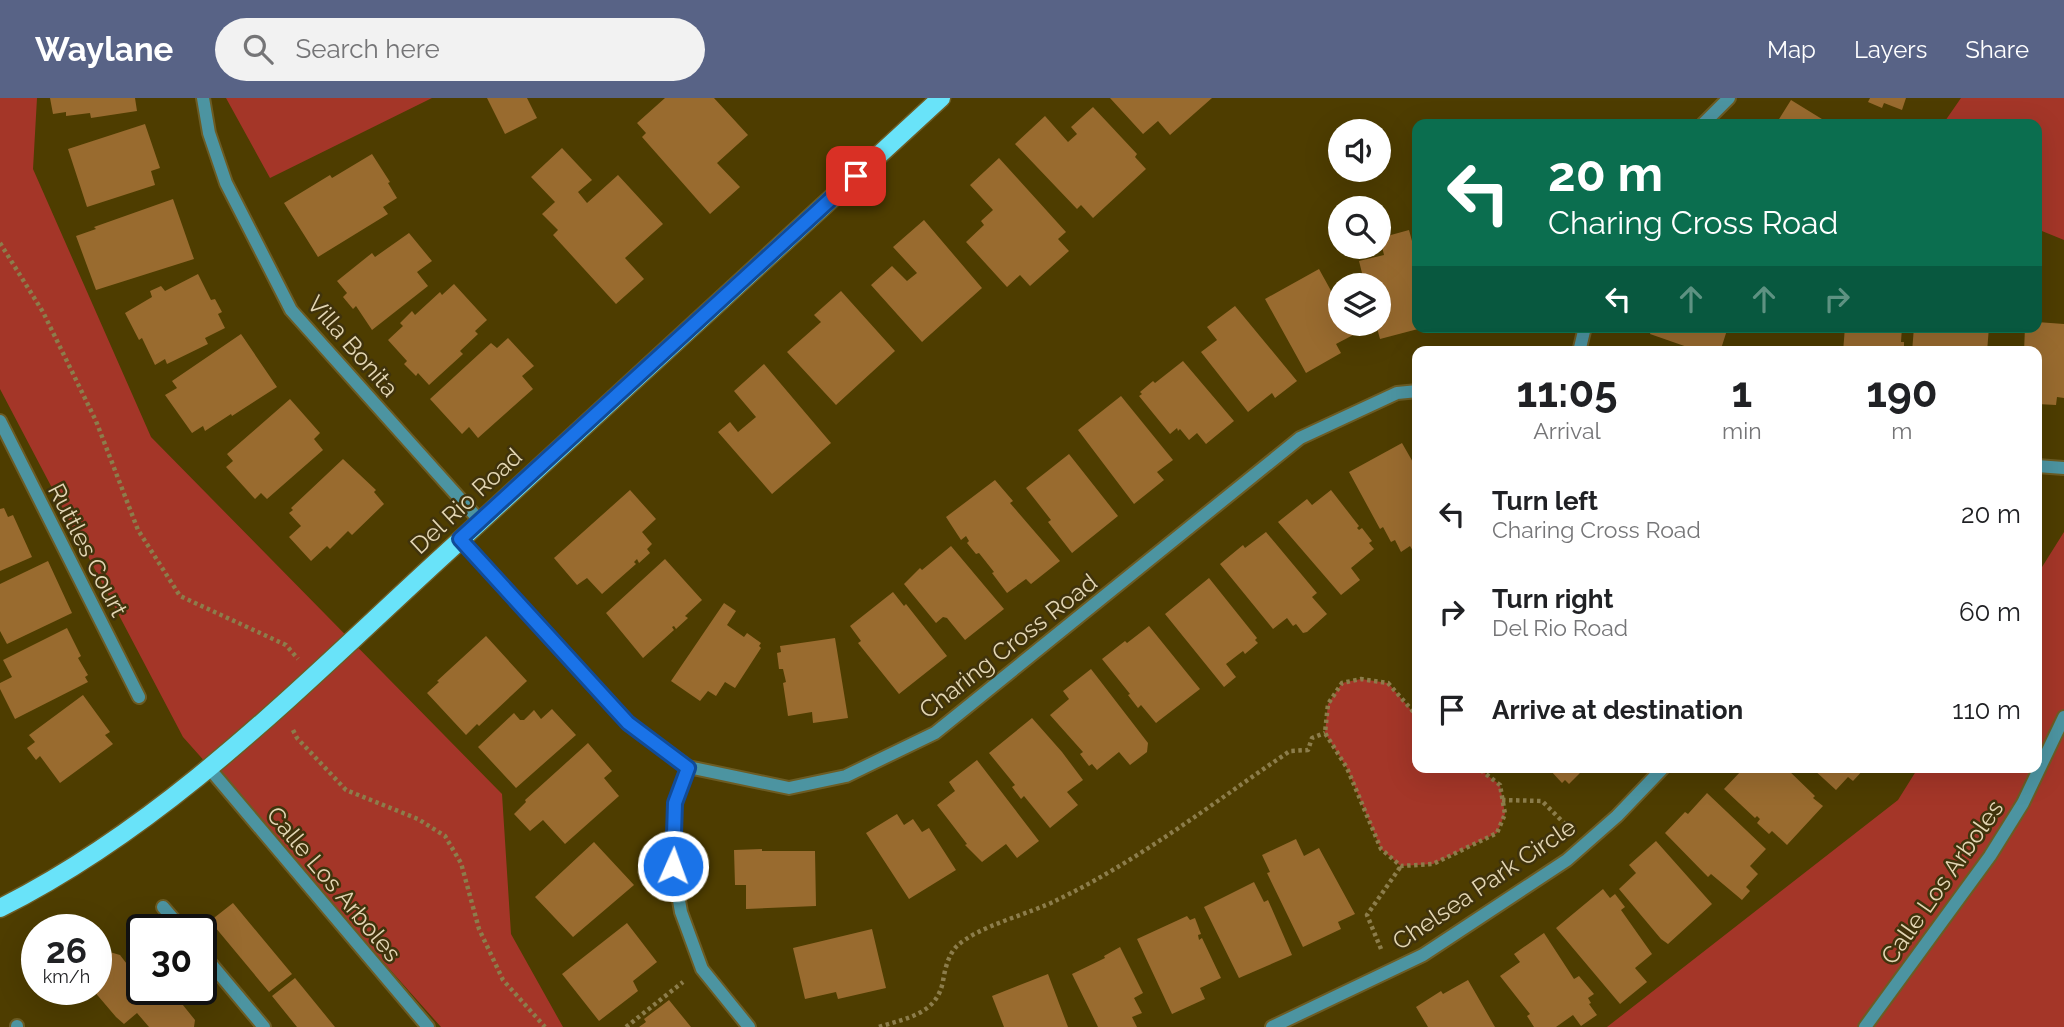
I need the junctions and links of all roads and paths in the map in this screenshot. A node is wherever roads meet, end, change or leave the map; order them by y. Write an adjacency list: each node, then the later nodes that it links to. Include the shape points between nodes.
1 (203, 98): 10 (street, Villa Bonita, via 226,183 291,310)
2 (941, 98): 10 (main road, Del Rio Road)
3 (1728, 98): 4 (street)
4 (1708, 119)
5 (0, 243): 12 (path, via 43,312 90,409 138,530 180,596 286,645)
6 (1412, 392): 20 (street, Charing Cross Road, via 1396,393 1300,438 935,733 846,776 789,788)
7 (0, 421): 13 (street, Ruttles Court)
8 (2042, 466): 9 (street)
9 (2064, 468)
10 (480, 521): 11 (main road, Del Rio Road)
11 (460, 539): 12 (main road, Del Rio Road); 20 (street, Charing Cross Road, via 628,723)
12 (313, 675): 14 (main road, Del Rio Road)
13 (139, 697)
14 (280, 708): 19 (main road, Del Rio Road); 35 (path, via 297,738 345,790 418,819 445,836 461,863 479,929 503,981)
15 (1412, 708): 17 (path, via 1388,683 1361,679 1342,683 1328,704)
16 (2064, 717): 18 (street, Calle Los Arboles)
17 (1325, 733): 26 (path, via 1347,768 1381,849); 38 (path, via 1312,738 1308,750 1290,751 1142,852 1057,900 979,932 956,947 945,965 940,996 922,1013)
18 (2042, 763)
19 (209, 768): 28 (main road, Del Rio Road, via 143,819); 34 (street, Calle Los Arboles)
20 (688, 768): 30 (street, via 675,803 673,866 681,912)
21 (1484, 773): 24 (path, via 1500,785)
22 (1658, 773): 25 (street, Chelsea Park Circle)
23 (2037, 773): 40 (street, Calle Los Arboles, via 1990,856)
24 (1502, 800): 25 (path, via 1542,801); 26 (path, via 1505,814 1497,833 1433,864)
25 (1586, 843): 31 (street, Chelsea Park Circle, via 1423,955)
26 (1401, 866): 31 (path, via 1367,915)
27 (163, 907): 29 (street)
28 (0, 908)
29 (169, 914)
30 (702, 969): 36 (path); 37 (street)
31 (1391, 970): 39 (street, Chelsea Park Circle)
32 (217, 971): 33 (street)
33 (264, 1027)
34 (428, 1027)
35 (545, 1027)
36 (626, 1027)
37 (749, 1027)
38 (879, 1027)
39 (1272, 1027)
40 (1865, 1027)

